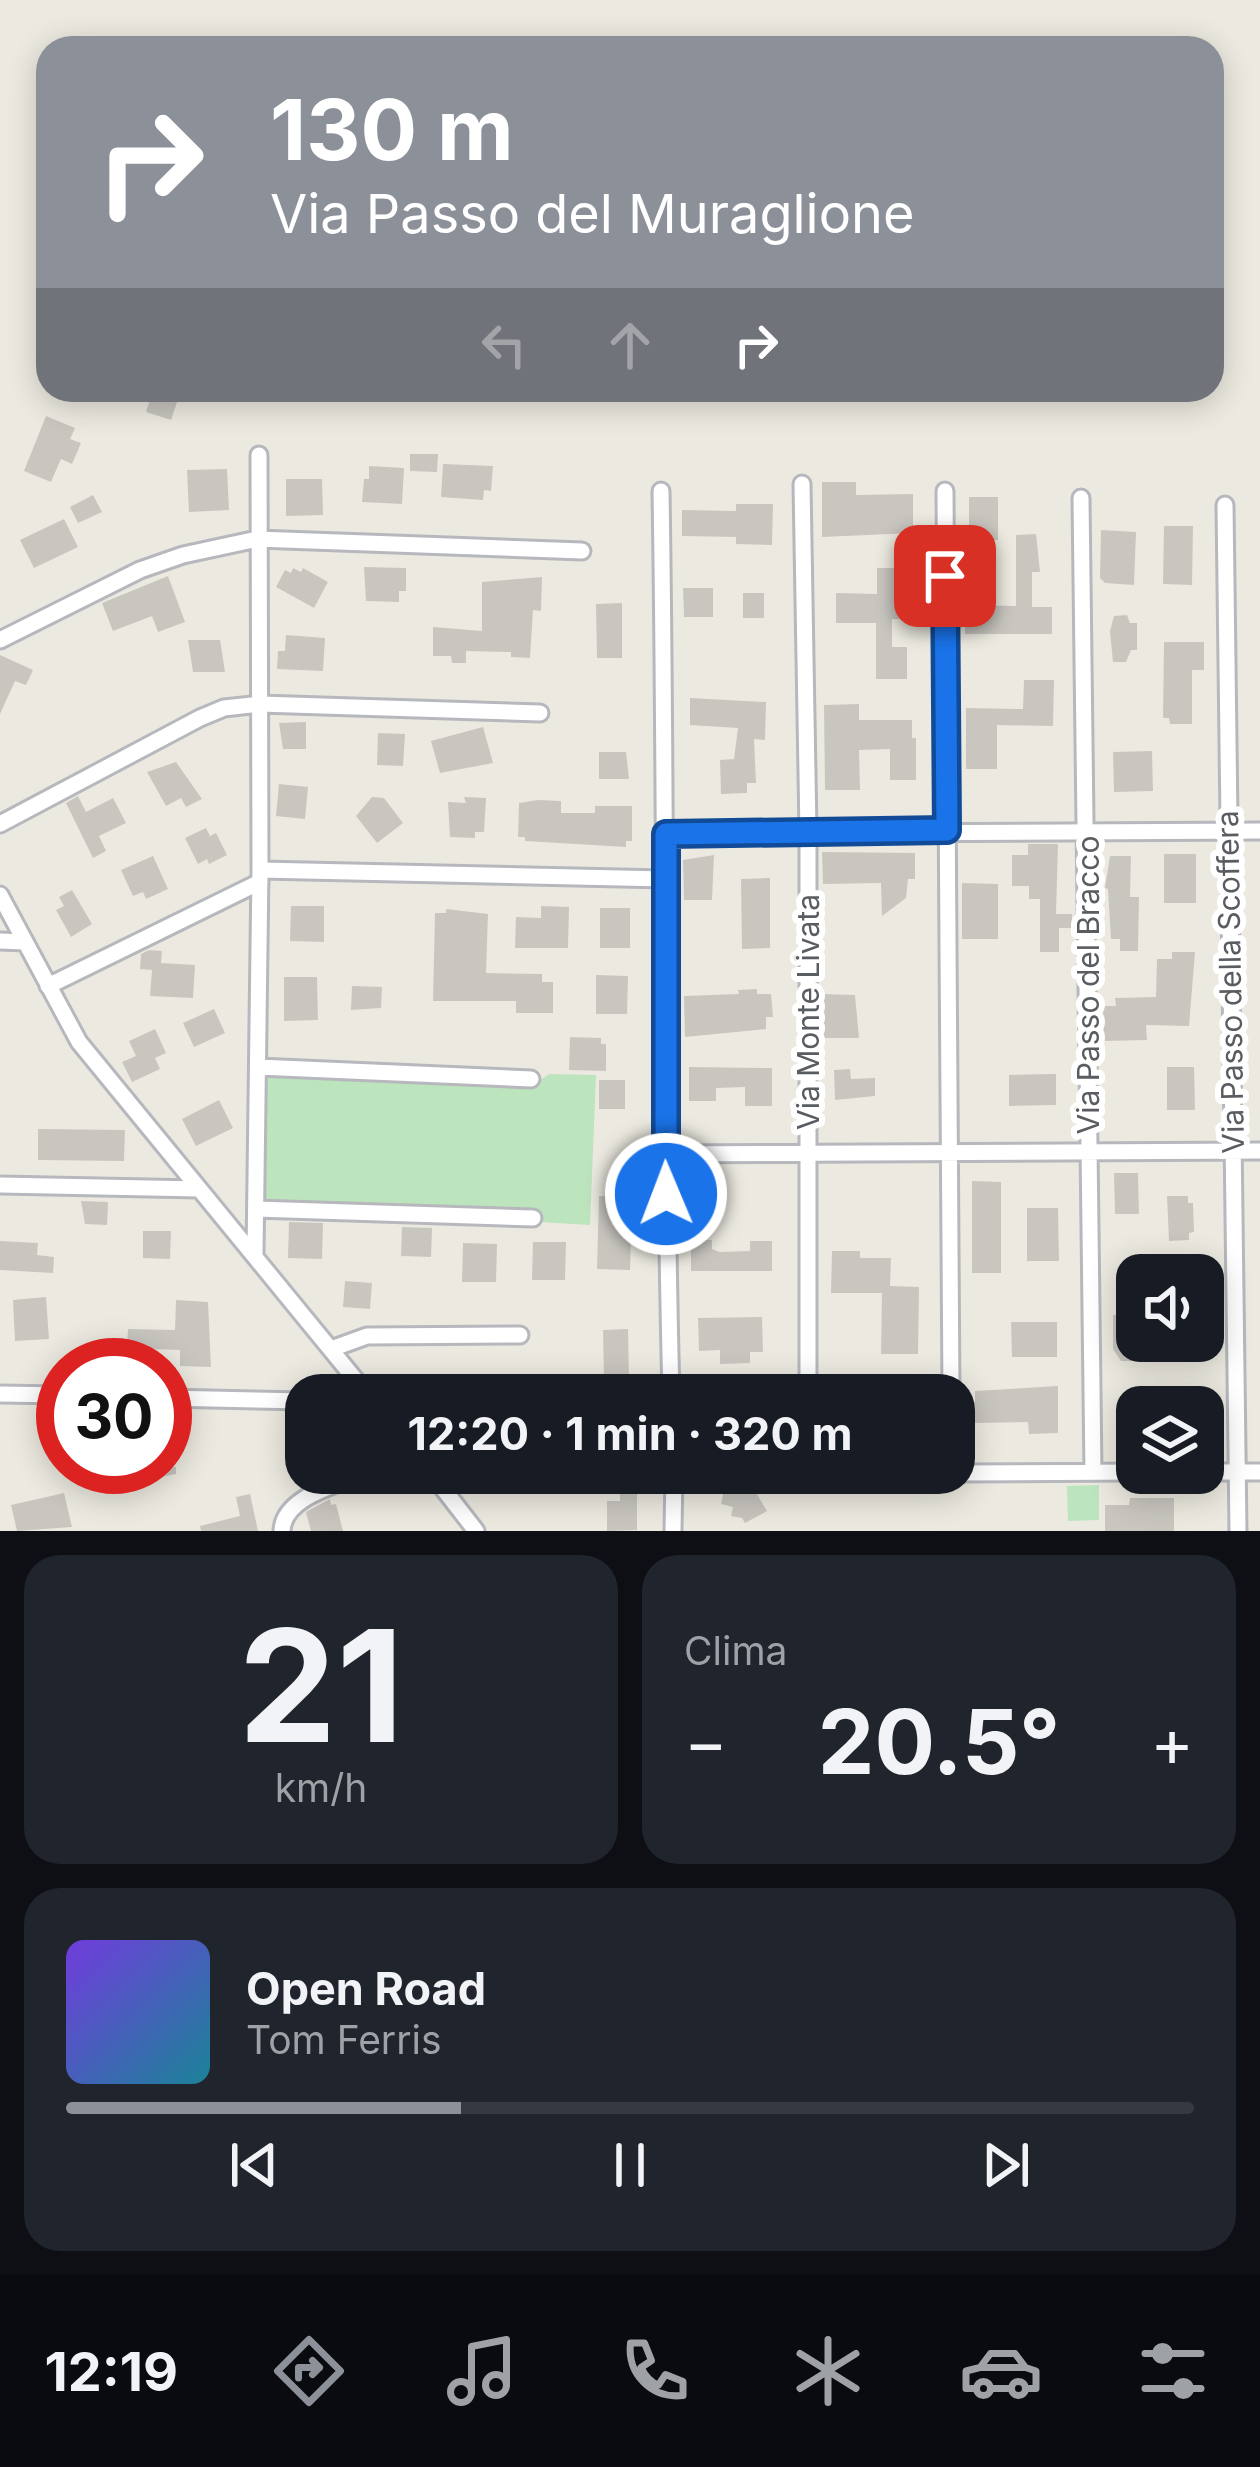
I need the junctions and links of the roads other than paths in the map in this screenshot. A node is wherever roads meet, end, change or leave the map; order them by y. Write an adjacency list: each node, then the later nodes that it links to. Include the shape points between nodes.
1 (259, 455): 7 (street)
2 (802, 484): 17 (street, Via Monte Livata)
3 (662, 491): 18 (street)
4 (944, 491): 13 (street)
5 (1081, 498): 15 (street, Via Passo del Bracco)
6 (1225, 505): 14 (street, Via Passo della Scoffera)
7 (257, 539): 8 (street); 9 (street, via 150,566); 10 (street)
8 (582, 551)
9 (0, 640)
10 (260, 704): 11 (street); 12 (street, via 207,715); 19 (street)
11 (540, 713)
12 (0, 824)
13 (947, 830): 15 (street); 17 (street); 31 (street)
14 (1228, 830): 15 (street); 16 (street); 29 (street, Via Passo della Scoffera)
15 (1087, 831): 28 (street, Via Passo del Bracco)
16 (1260, 831)
17 (808, 832): 18 (street); 30 (street, Via Monte Livata)
18 (666, 834): 20 (street)
19 (260, 876): 20 (street); 24 (street); 25 (street)
20 (665, 879): 32 (street)
21 (0, 895): 23 (street)
22 (0, 941): 23 (street)
23 (25, 942): 24 (street)
24 (48, 986): 34 (street, via 79,1042)
25 (258, 1067): 26 (street); 35 (street)
26 (531, 1079)
27 (1260, 1150): 29 (street)
28 (1089, 1151): 29 (street); 31 (street); 48 (street, Via Passo del Bracco)
29 (1232, 1151): 51 (street, Via Passo della Scoffera)
30 (808, 1153): 31 (street); 32 (street); 42 (street, Via Monte Livata)
31 (948, 1153): 43 (street)
32 (664, 1154): 41 (street)
33 (0, 1185): 34 (street)
34 (199, 1189): 37 (street)
35 (256, 1210): 36 (street); 37 (street)
36 (533, 1218)
37 (255, 1254): 39 (street)
38 (520, 1335): 39 (street, via 368,1336)
39 (331, 1349): 40 (street)
40 (351, 1374)
41 (670, 1374)
42 (808, 1374)
43 (951, 1374)
44 (0, 1394): 45 (street)
45 (36, 1395)
46 (192, 1399): 47 (street)
47 (285, 1401)
48 (1093, 1472): 49 (street); 53 (street)
49 (1116, 1472)
50 (1224, 1472): 51 (street)
51 (1237, 1472): 52 (street); 60 (street, Via Passo della Scoffera)
52 (1260, 1472)
53 (975, 1473)
54 (320, 1494): 57 (street, via 292,1507)
55 (447, 1494): 58 (street)
56 (674, 1494): 59 (street)
57 (282, 1531)
58 (476, 1531)
59 (674, 1531)
60 (1238, 1531)

